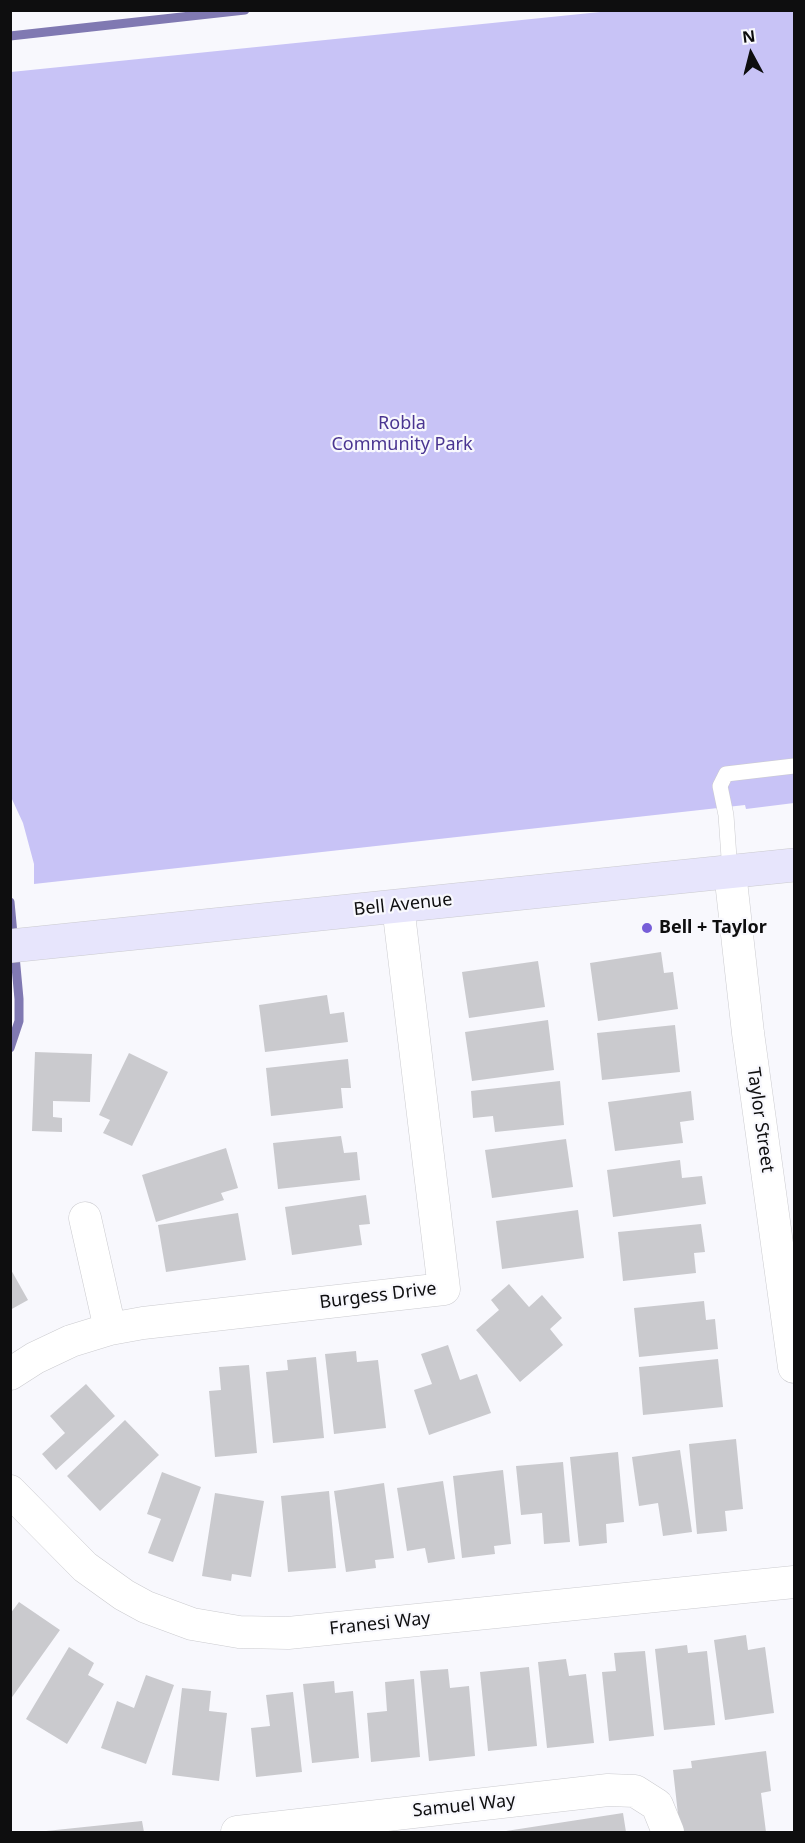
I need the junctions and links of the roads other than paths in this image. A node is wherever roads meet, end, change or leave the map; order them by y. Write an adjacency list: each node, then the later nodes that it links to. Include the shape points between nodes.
1 (795, 766): 3 (lane, via 726,774 720,786)
2 (795, 865): 3 (main road, Bell Avenue)
3 (730, 872): 4 (main road, Bell Avenue); 7 (street, Taylor Street, via 748,1033)
4 (398, 906): 5 (main road, Bell Avenue); 8 (street, Burgess Drive, via 444,1289)
5 (10, 946)
6 (85, 1218): 8 (street)
7 (789, 1284): 9 (street, Taylor Street)
8 (110, 1329): 10 (street, Burgess Drive, via 71,1341)
9 (795, 1367)
10 (10, 1374)
11 (10, 1491): 12 (street, Franesi Way, via 85,1567 124,1595 192,1624 239,1632 288,1633)
12 (795, 1582)
13 (237, 1833): 14 (street, Samuel Way, via 608,1790 635,1791 657,1805)
14 (668, 1833)

